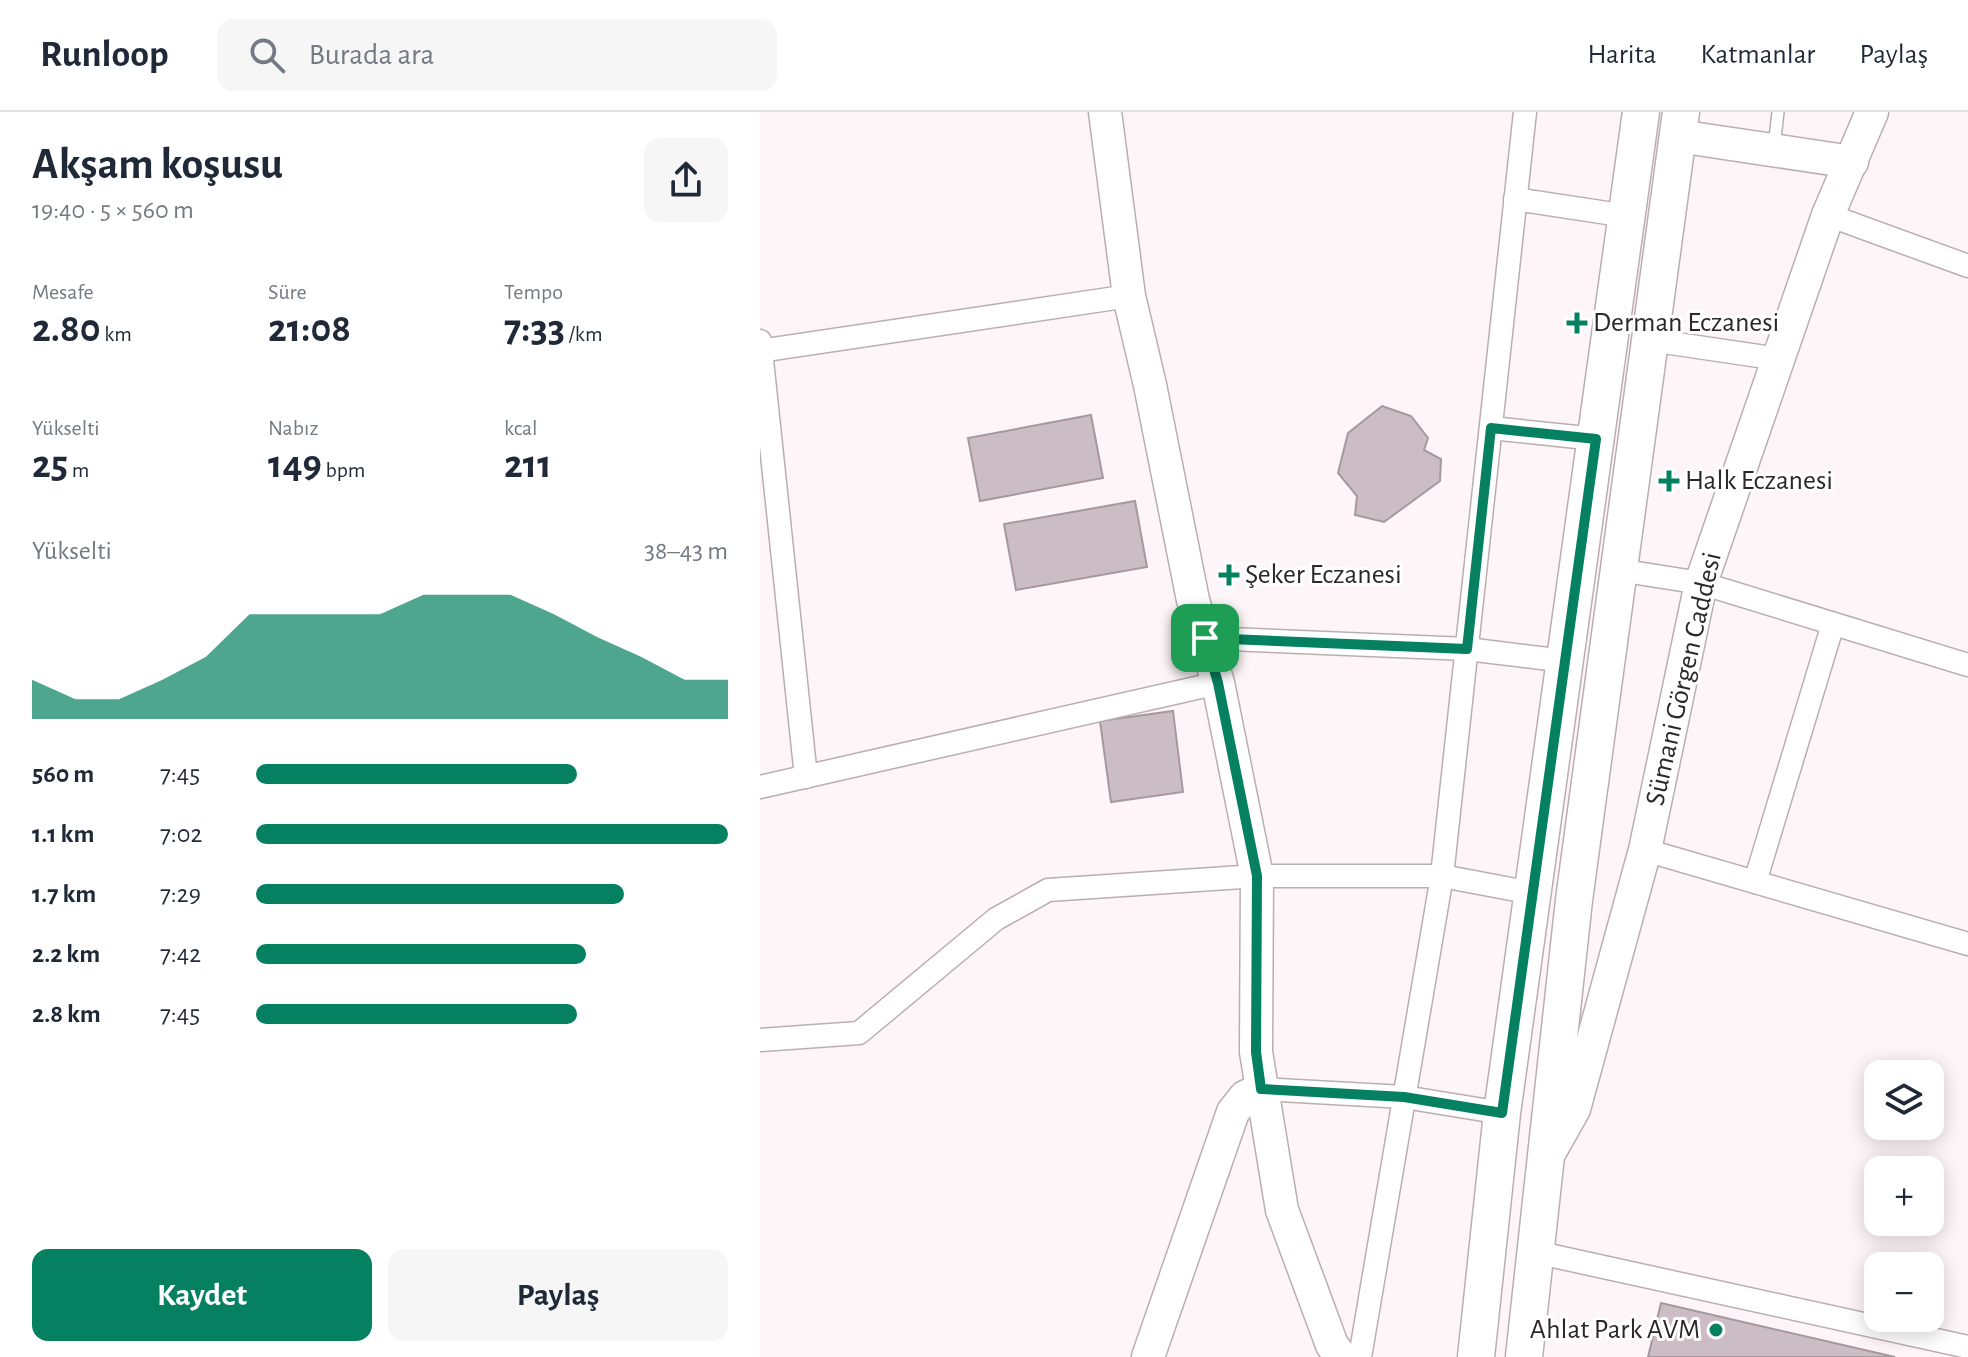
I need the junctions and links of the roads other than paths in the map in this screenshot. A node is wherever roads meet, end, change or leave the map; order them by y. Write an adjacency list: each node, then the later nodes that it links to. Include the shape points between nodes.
1 (1105, 112): 13 (street)
2 (1525, 112): 9 (street)
3 (1641, 112): 11 (main road)
4 (1778, 112): 7 (lane)
5 (1872, 112): 8 (street, Sümani Görgen Caddesi)
6 (1679, 124): 7 (street); 14 (main road)
7 (1773, 150): 8 (street)
8 (1852, 162): 10 (street, Sümani Görgen Caddesi)
9 (1515, 199): 11 (street); 18 (street)
10 (1828, 215): 12 (street); 17 (street, Sümani Görgen Caddesi)
11 (1627, 216): 19 (main road)
12 (1968, 266)
13 (1129, 296): 16 (street); 23 (street)
14 (1650, 340): 17 (street); 20 (main road)
15 (760, 341): 16 (street)
16 (760, 351): 28 (street)
17 (1779, 359): 21 (street, Sümani Görgen Caddesi)
18 (1491, 428): 19 (street); 24 (street)
19 (1596, 439): 25 (main road)
20 (1618, 570): 21 (street); 40 (main road)
21 (1701, 583): 22 (street); 30 (street, Sümani Görgen Caddesi)
22 (1833, 624): 26 (street); 33 (street)
23 (1205, 638): 24 (street); 27 (street)
24 (1467, 649): 25 (street); 32 (street)
25 (1565, 661): 34 (main road)
26 (1968, 665)
27 (1218, 683): 28 (street); 31 (street)
28 (806, 777): 29 (street)
29 (760, 787)
30 (1645, 850): 33 (street); 40 (street, Sümani Görgen Caddesi, via 1574,1109)
31 (1257, 876): 32 (street); 36 (street, via 1048,890 996,919 859,1033); 37 (street, via 1256,1052)
32 (1442, 876): 34 (street); 38 (street)
33 (1755, 882): 35 (street)
34 (1532, 893): 39 (main road)
35 (1968, 944)
36 (760, 1040)
37 (1261, 1089): 38 (street); 43 (street, via 1233,1112); 44 (street, via 1282,1210)
38 (1404, 1097): 39 (street); 45 (street)
39 (1502, 1113): 46 (main road)
40 (1545, 1160): 41 (main road)
41 (1535, 1252): 42 (street); 47 (main road)
42 (1961, 1350)
43 (1148, 1357)
44 (1341, 1357)
45 (1360, 1357)
46 (1476, 1357)
47 (1524, 1357)

